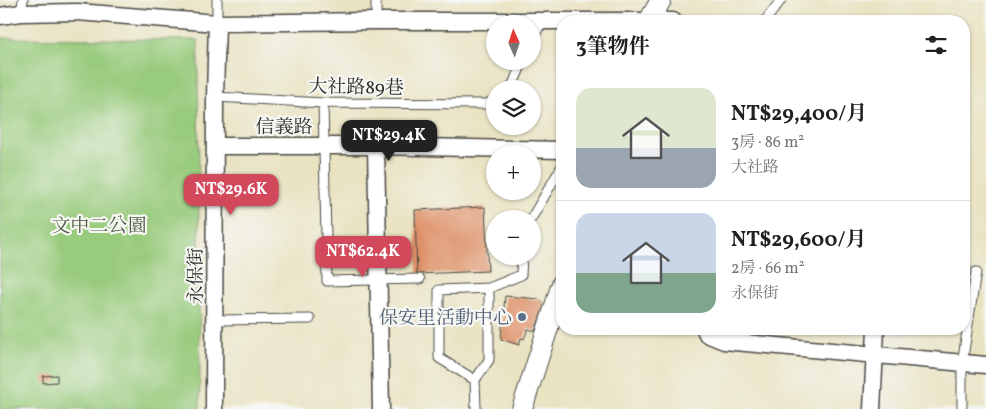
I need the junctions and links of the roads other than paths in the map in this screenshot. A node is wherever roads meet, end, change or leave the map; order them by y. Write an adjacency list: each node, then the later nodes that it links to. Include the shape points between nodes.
1 (217, 0): 13 (lane)
2 (376, 0): 10 (lane)
3 (661, 0): 7 (street)
4 (781, 0): 8 (lane)
5 (22, 6): 6 (street); 9 (street)
6 (77, 6): 13 (street)
7 (652, 15)
8 (770, 15)
9 (0, 16)
10 (376, 20): 11 (street); 13 (street)
11 (542, 21): 12 (street)
12 (556, 21)
13 (217, 22): 14 (street, 永保街)
14 (215, 97): 15 (lane, 大社路89巷); 17 (street, 永保街)
15 (323, 103): 16 (lane, 大社路89巷); 18 (lane)
16 (486, 104)
17 (216, 146): 18 (street, 信義路); 31 (street, 永保街)
18 (324, 146): 19 (street, 信義路); 26 (lane, via 327,281)
19 (376, 146): 20 (street, 信義路); 26 (street)
20 (556, 150)
21 (556, 176): 22 (lane)
22 (536, 210)
23 (522, 265): 27 (lane, via 521,275)
24 (976, 272): 29 (lane)
25 (420, 279): 26 (lane)
26 (379, 280): 40 (street)
27 (489, 288): 38 (lane, via 489,360); 38 (lane, via 439,290 439,358)
28 (556, 303): 42 (street)
29 (970, 311)
30 (310, 319): 31 (lane)
31 (215, 320): 39 (street, 永保街)
32 (709, 335): 35 (street, via 724,341)
33 (876, 335): 35 (street)
34 (966, 335): 36 (lane)
35 (876, 356): 36 (street); 43 (street)
36 (962, 364): 37 (street); 44 (lane)
37 (986, 365)
38 (475, 380): 41 (lane)
39 (214, 409)
40 (381, 409)
41 (476, 409)
42 (522, 409)
43 (872, 409)
44 (962, 409)

